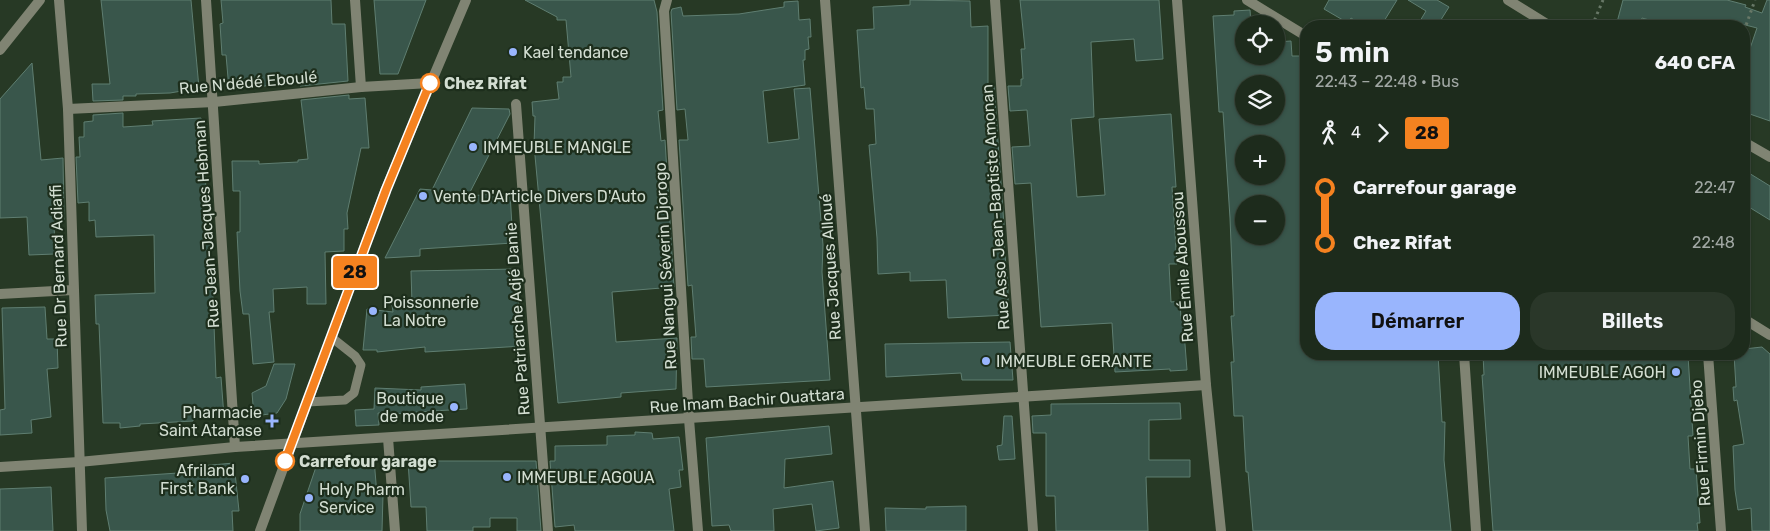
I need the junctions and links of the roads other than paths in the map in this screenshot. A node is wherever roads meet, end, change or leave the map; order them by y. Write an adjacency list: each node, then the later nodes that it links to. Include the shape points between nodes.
1 (40, 0): 14 (street)
2 (59, 0): 19 (street, Rue Dr Bernard Adiaffi)
3 (206, 0): 17 (street, Rue Jean-Jacques Hebman)
4 (355, 0): 16 (street)
5 (466, 0): 15 (street)
6 (667, 0): 33 (street, Rue Nangui Séverin Djorogo, via 665,21)
7 (825, 0): 32 (street, Rue Jacques Alloué)
8 (995, 0): 30 (street, Rue Asso Jean-Baptiste Amonan)
9 (1177, 0): 29 (street, Rue Émile Aboussou)
10 (1247, 0): 13 (street)
11 (1508, 0): 12 (street)
12 (1540, 20)
13 (1300, 32)
14 (0, 50)
15 (430, 83): 16 (street, Rue N'dédé Eboulé); 26 (street)
16 (361, 87): 17 (street, Rue N'dédé Eboulé)
17 (214, 102): 19 (street, Rue N'dédé Eboulé); 37 (street, Rue Jean-Jacques Hebman)
18 (516, 104): 34 (street, Rue Patriarche Adjé Danie)
19 (68, 109): 22 (street, Rue Dr Bernard Adiaffi)
20 (1750, 145): 21 (street)
21 (1770, 157)
22 (73, 290): 23 (street); 38 (street, Rue Dr Bernard Adiaffi)
23 (0, 294)
24 (1750, 323): 25 (street)
25 (1770, 335)
26 (331, 337): 31 (street); 31 (lane, via 362,365 354,393 344,400)
27 (1464, 360): 48 (street)
28 (1708, 360): 49 (street, Rue Firmin Djebo)
29 (1206, 385): 30 (street, Rue Imam Bachir Ouattara); 47 (street, Rue Émile Aboussou)
30 (1023, 398): 32 (street, Rue Imam Bachir Ouattara); 46 (street, Rue Asso Jean-Baptiste Amonan)
31 (307, 402): 36 (street)
32 (856, 408): 33 (street, Rue Imam Bachir Ouattara); 45 (street, Rue Jacques Alloué)
33 (689, 419): 34 (street, Rue Imam Bachir Ouattara); 44 (street, Rue Nangui Séverin Djorogo)
34 (540, 428): 35 (street, Rue Imam Bachir Ouattara); 43 (street, Rue Patriarche Adjé Danie)
35 (388, 438): 36 (street, Rue Imam Bachir Ouattara); 42 (street)
36 (291, 444): 37 (street, Rue Imam Bachir Ouattara); 41 (street)
37 (235, 447): 38 (street, Rue Imam Bachir Ouattara)
38 (79, 462): 39 (street, Rue Imam Bachir Ouattara); 40 (street, Rue Dr Bernard Adiaffi)
39 (0, 467)
40 (82, 531)
41 (260, 531)
42 (395, 531)
43 (548, 531)
44 (698, 531)
45 (865, 531)
46 (1033, 531)
47 (1222, 531)
48 (1476, 531)
49 (1721, 531)

